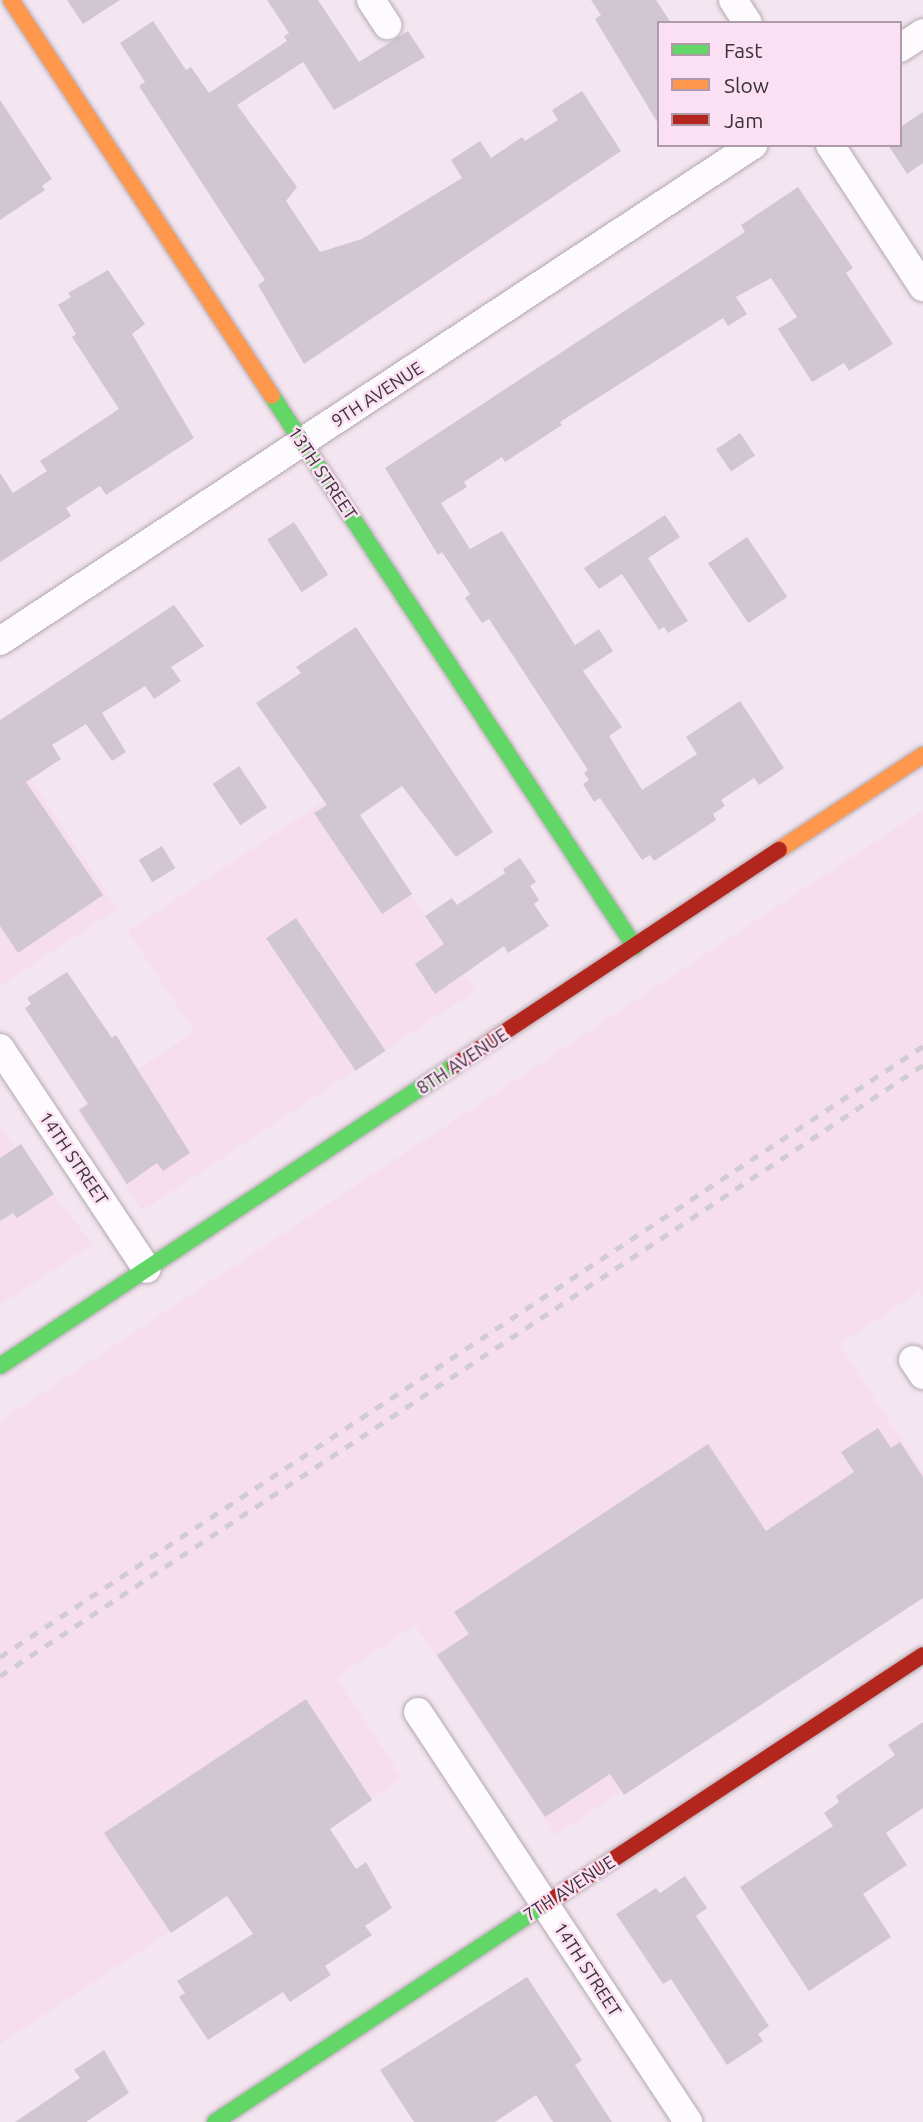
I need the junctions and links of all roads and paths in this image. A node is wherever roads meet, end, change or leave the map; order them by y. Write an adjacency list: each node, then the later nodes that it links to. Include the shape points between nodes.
1 (10, 0): 11 (street, 13TH STREET)
2 (371, 0): 5 (street)
3 (733, 0): 4 (street)
4 (747, 21)
5 (387, 25)
6 (923, 33): 7 (street)
7 (902, 46)
8 (750, 147): 11 (street, 9TH AVENUE)
9 (831, 147): 10 (street)
10 (923, 287)
11 (302, 443): 12 (street, 9TH AVENUE); 14 (street, 13TH STREET)
12 (0, 641)
13 (923, 755): 14 (street, 8TH AVENUE)
14 (635, 947): 16 (street, 8TH AVENUE)
15 (0, 1048): 16 (street, 14TH STREET)
16 (147, 1269): 17 (street, 8TH AVENUE)
17 (0, 1366)
18 (923, 1655): 20 (street, 7TH AVENUE)
19 (418, 1712): 20 (street, 14TH STREET)
20 (546, 1903): 21 (street, 7TH AVENUE); 22 (street, 14TH STREET)
21 (215, 2122)
22 (688, 2122)

